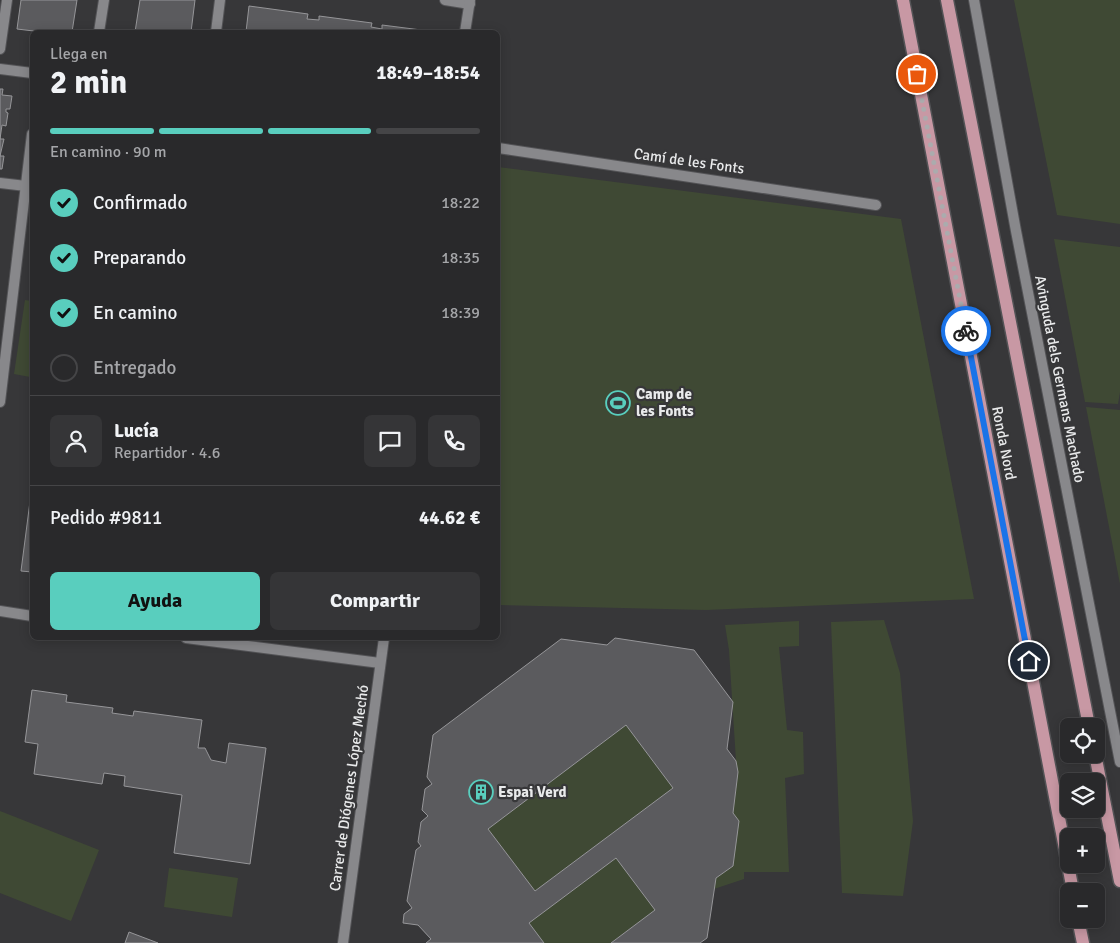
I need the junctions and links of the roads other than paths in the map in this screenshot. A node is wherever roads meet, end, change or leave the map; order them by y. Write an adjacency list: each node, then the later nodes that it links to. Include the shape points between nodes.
1 (7, 0): 12 (street)
2 (104, 0): 9 (street)
3 (220, 0): 10 (street)
4 (445, 0): 8 (street)
5 (903, 0): 30 (main road, Ronda Nord)
6 (947, 0): 26 (main road, Ronda Nord)
7 (974, 0): 27 (street, Avinguda dels Germans Machado)
8 (470, 2): 11 (street)
9 (99, 30)
10 (216, 30)
11 (465, 30)
12 (0, 49)
13 (0, 69): 14 (street)
14 (30, 73)
15 (500, 148): 19 (street, Camí de les Fonts)
16 (30, 151): 18 (street)
17 (0, 183): 18 (street)
18 (26, 186): 20 (street)
19 (876, 205)
20 (0, 402)
21 (0, 612): 22 (street)
22 (30, 616)
23 (202, 640): 25 (street)
24 (384, 640): 25 (street, Carrer de Diógenes López Mechó)
25 (380, 663): 32 (street, Carrer de Diógenes López Mechó)
26 (1088, 718)
27 (1120, 762)
28 (1097, 763): 29 (main road)
29 (1120, 881)
30 (1071, 883)
31 (1080, 928): 33 (main road)
32 (343, 943)
33 (1083, 943)

